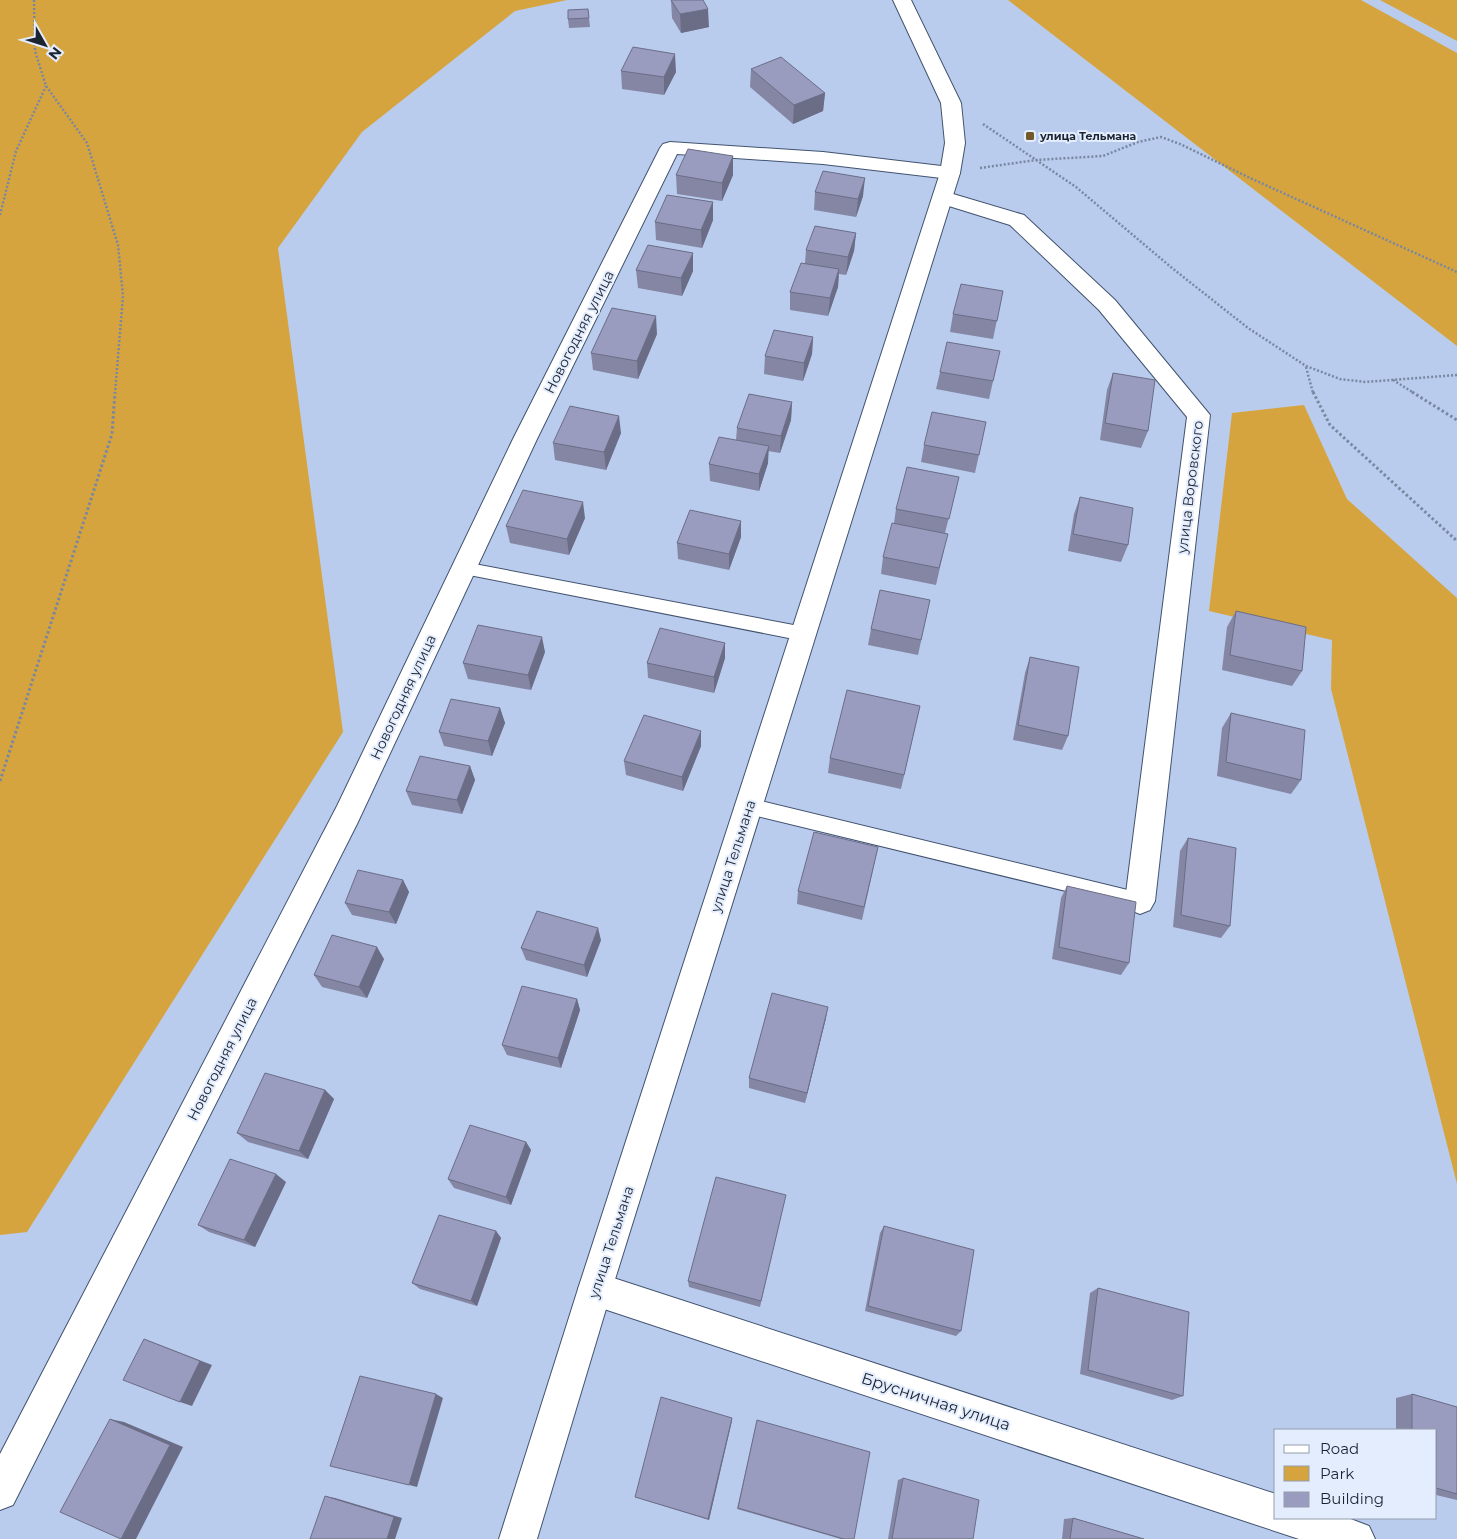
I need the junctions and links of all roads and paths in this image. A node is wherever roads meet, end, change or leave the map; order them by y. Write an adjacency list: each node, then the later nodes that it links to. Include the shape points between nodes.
1 (34, 0): 3 (path, via 35,51)
2 (902, 0): 4 (street, улица Тельмана)
3 (46, 86): 7 (path, via 16,151); 16 (path, via 87,143 118,245 123,296 112,434)
4 (951, 103): 5 (path); 6 (street, улица Тельмана, via 955,143)
5 (1036, 160): 6 (path); 8 (path, via 1103,156 1161,137); 9 (path, via 1076,187 1248,328)
6 (947, 185): 14 (street, Новогодняя улица, via 823,158 670,148); 15 (street, улица Тельмана); 18 (street, улица Воровского, via 1017,220 1107,305 1199,414)
7 (0, 215)
8 (1457, 272)
9 (1306, 366): 11 (path, via 1340,379 1365,382); 13 (path, via 1314,397 1330,425)
10 (1457, 375): 11 (path)
11 (1392, 380): 12 (path)
12 (1457, 420)
13 (1457, 541)
14 (464, 568): 15 (lane); 20 (street, Новогодняя улица, via 347,815)
15 (804, 634): 17 (street, улица Тельмана)
16 (0, 781)
17 (749, 806): 18 (lane); 19 (street, улица Тельмана)
18 (1140, 901)
19 (596, 1289): 21 (street, Брусничная улица); 23 (street, улица Тельмана)
20 (0, 1492)
21 (1274, 1512)
22 (1294, 1519): 24 (street)
23 (518, 1539)
24 (1356, 1539)

